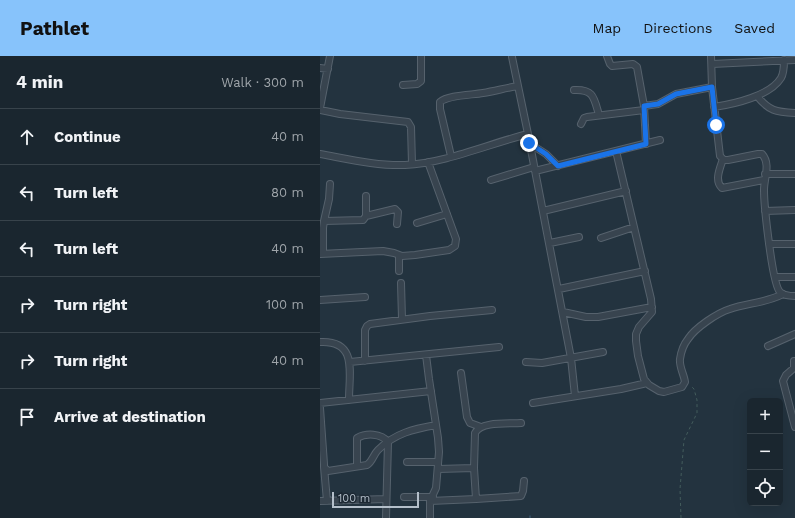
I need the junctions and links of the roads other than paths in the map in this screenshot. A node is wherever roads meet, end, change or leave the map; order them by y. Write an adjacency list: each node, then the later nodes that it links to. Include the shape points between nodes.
1 (330, 56): 12 (street)
2 (421, 56): 13 (street, via 421,81 417,84)
3 (511, 56): 4 (street); 14 (street)
4 (515, 56)
5 (607, 56): 19 (street, via 612,66 633,64 637,67)
6 (712, 56): 10 (street)
7 (772, 58): 8 (street); 10 (street)
8 (784, 60): 9 (street); 17 (street, via 784,71 779,81)
9 (795, 60)
10 (712, 64): 15 (street)
11 (320, 68): 12 (street)
12 (328, 69): 20 (street)
13 (403, 85)
14 (518, 86): 24 (street); 30 (street, via 440,102)
15 (712, 87): 18 (street); 19 (street, via 676,94)
16 (574, 90): 22 (street, via 586,90 592,94)
17 (757, 96): 18 (street); 21 (street, via 774,111)
18 (714, 107): 31 (street, via 719,154)
19 (644, 108): 22 (street); 27 (street)
20 (320, 109): 33 (street, via 340,114 408,122 411,127)
21 (795, 113)
22 (599, 115): 23 (street, via 584,118)
23 (581, 124)
24 (528, 134): 26 (street); 30 (street)
25 (660, 140): 27 (street)
26 (529, 143): 34 (street); 35 (street)
27 (646, 144): 28 (street)
28 (616, 151): 34 (street); 40 (street)
29 (320, 154): 33 (street, via 389,165)
30 (451, 156): 32 (street)
31 (723, 159): 37 (street, via 762,154 766,160); 37 (street, via 718,180 722,188)
32 (432, 161): 33 (street); 45 (street)
33 (412, 164)
34 (558, 166): 35 (street)
35 (535, 169): 38 (street); 43 (street)
36 (795, 174): 37 (street)
37 (765, 177): 44 (street)
38 (491, 180)
39 (330, 184): 47 (street)
40 (626, 191): 43 (street); 50 (street)
41 (366, 196): 46 (street)
42 (795, 210): 44 (street)
43 (543, 211): 53 (street)
44 (765, 211): 54 (street)
45 (447, 214): 48 (street); 57 (street, via 456,239 455,246 449,250 423,255)
46 (366, 216): 47 (street, via 361,221); 49 (street, via 395,209 398,212)
47 (324, 221): 56 (street)
48 (417, 223)
49 (397, 224)
50 (634, 226): 52 (street); 59 (street)
51 (579, 237): 53 (street)
52 (601, 238)
53 (550, 243): 63 (street)
54 (769, 244): 55 (street); 60 (street)
55 (795, 244)
56 (321, 254): 57 (street, via 384,251)
57 (398, 256): 58 (street)
58 (399, 271)
59 (645, 271): 63 (street); 68 (street)
60 (775, 277): 61 (street); 64 (street)
61 (795, 277)
62 (401, 283): 71 (street)
63 (559, 289): 70 (street)
64 (783, 294): 65 (street); 84 (street, via 766,301 723,311 695,332 685,343 681,355 685,382 682,387 664,392)
65 (795, 296)
66 (366, 297): 67 (street)
67 (320, 300)
68 (652, 307): 70 (street, via 598,317); 84 (street, via 650,315 636,334 638,356)
69 (492, 310): 71 (street)
70 (563, 312): 78 (street)
71 (402, 319): 79 (street, via 367,326)
72 (795, 334): 74 (street)
73 (320, 342): 81 (street, via 332,342 342,346)
74 (768, 346)
75 (499, 347): 77 (street)
76 (603, 352): 78 (street)
77 (426, 355): 79 (street); 85 (street)
78 (571, 358): 82 (street); 86 (street)
79 (365, 361): 81 (street)
80 (794, 361): 91 (street, via 794,368 783,381)
81 (350, 362): 87 (street)
82 (526, 362)
83 (461, 373): 94 (street, via 466,416 470,423)
84 (647, 383): 86 (street)
85 (431, 391): 87 (street); 93 (street)
86 (575, 396): 89 (street)
87 (349, 400): 88 (street)
88 (320, 404)
89 (532, 404)
90 (320, 408): 99 (street)
91 (794, 416): 95 (street)
92 (521, 423): 94 (street)
93 (436, 425): 96 (street, via 404,432); 98 (street)
94 (480, 427): 101 (street, via 475,434)
95 (795, 427)
96 (388, 442): 100 (street, via 378,450 371,462); 100 (street, via 382,436 357,438); 105 (street)
97 (407, 462): 98 (street)
98 (438, 462): 102 (street)
99 (322, 463): 100 (street, via 332,471); 109 (street)
100 (356, 466)
101 (474, 468): 102 (street); 107 (street)
102 (438, 469): 106 (street)
103 (524, 481): 107 (street, via 521,496)
104 (404, 497): 106 (street)
105 (386, 499): 109 (street); 110 (street)
106 (432, 499): 107 (street); 111 (street)
107 (476, 499)
108 (320, 501): 109 (street)
109 (328, 501)
110 (386, 518)
111 (430, 518)

